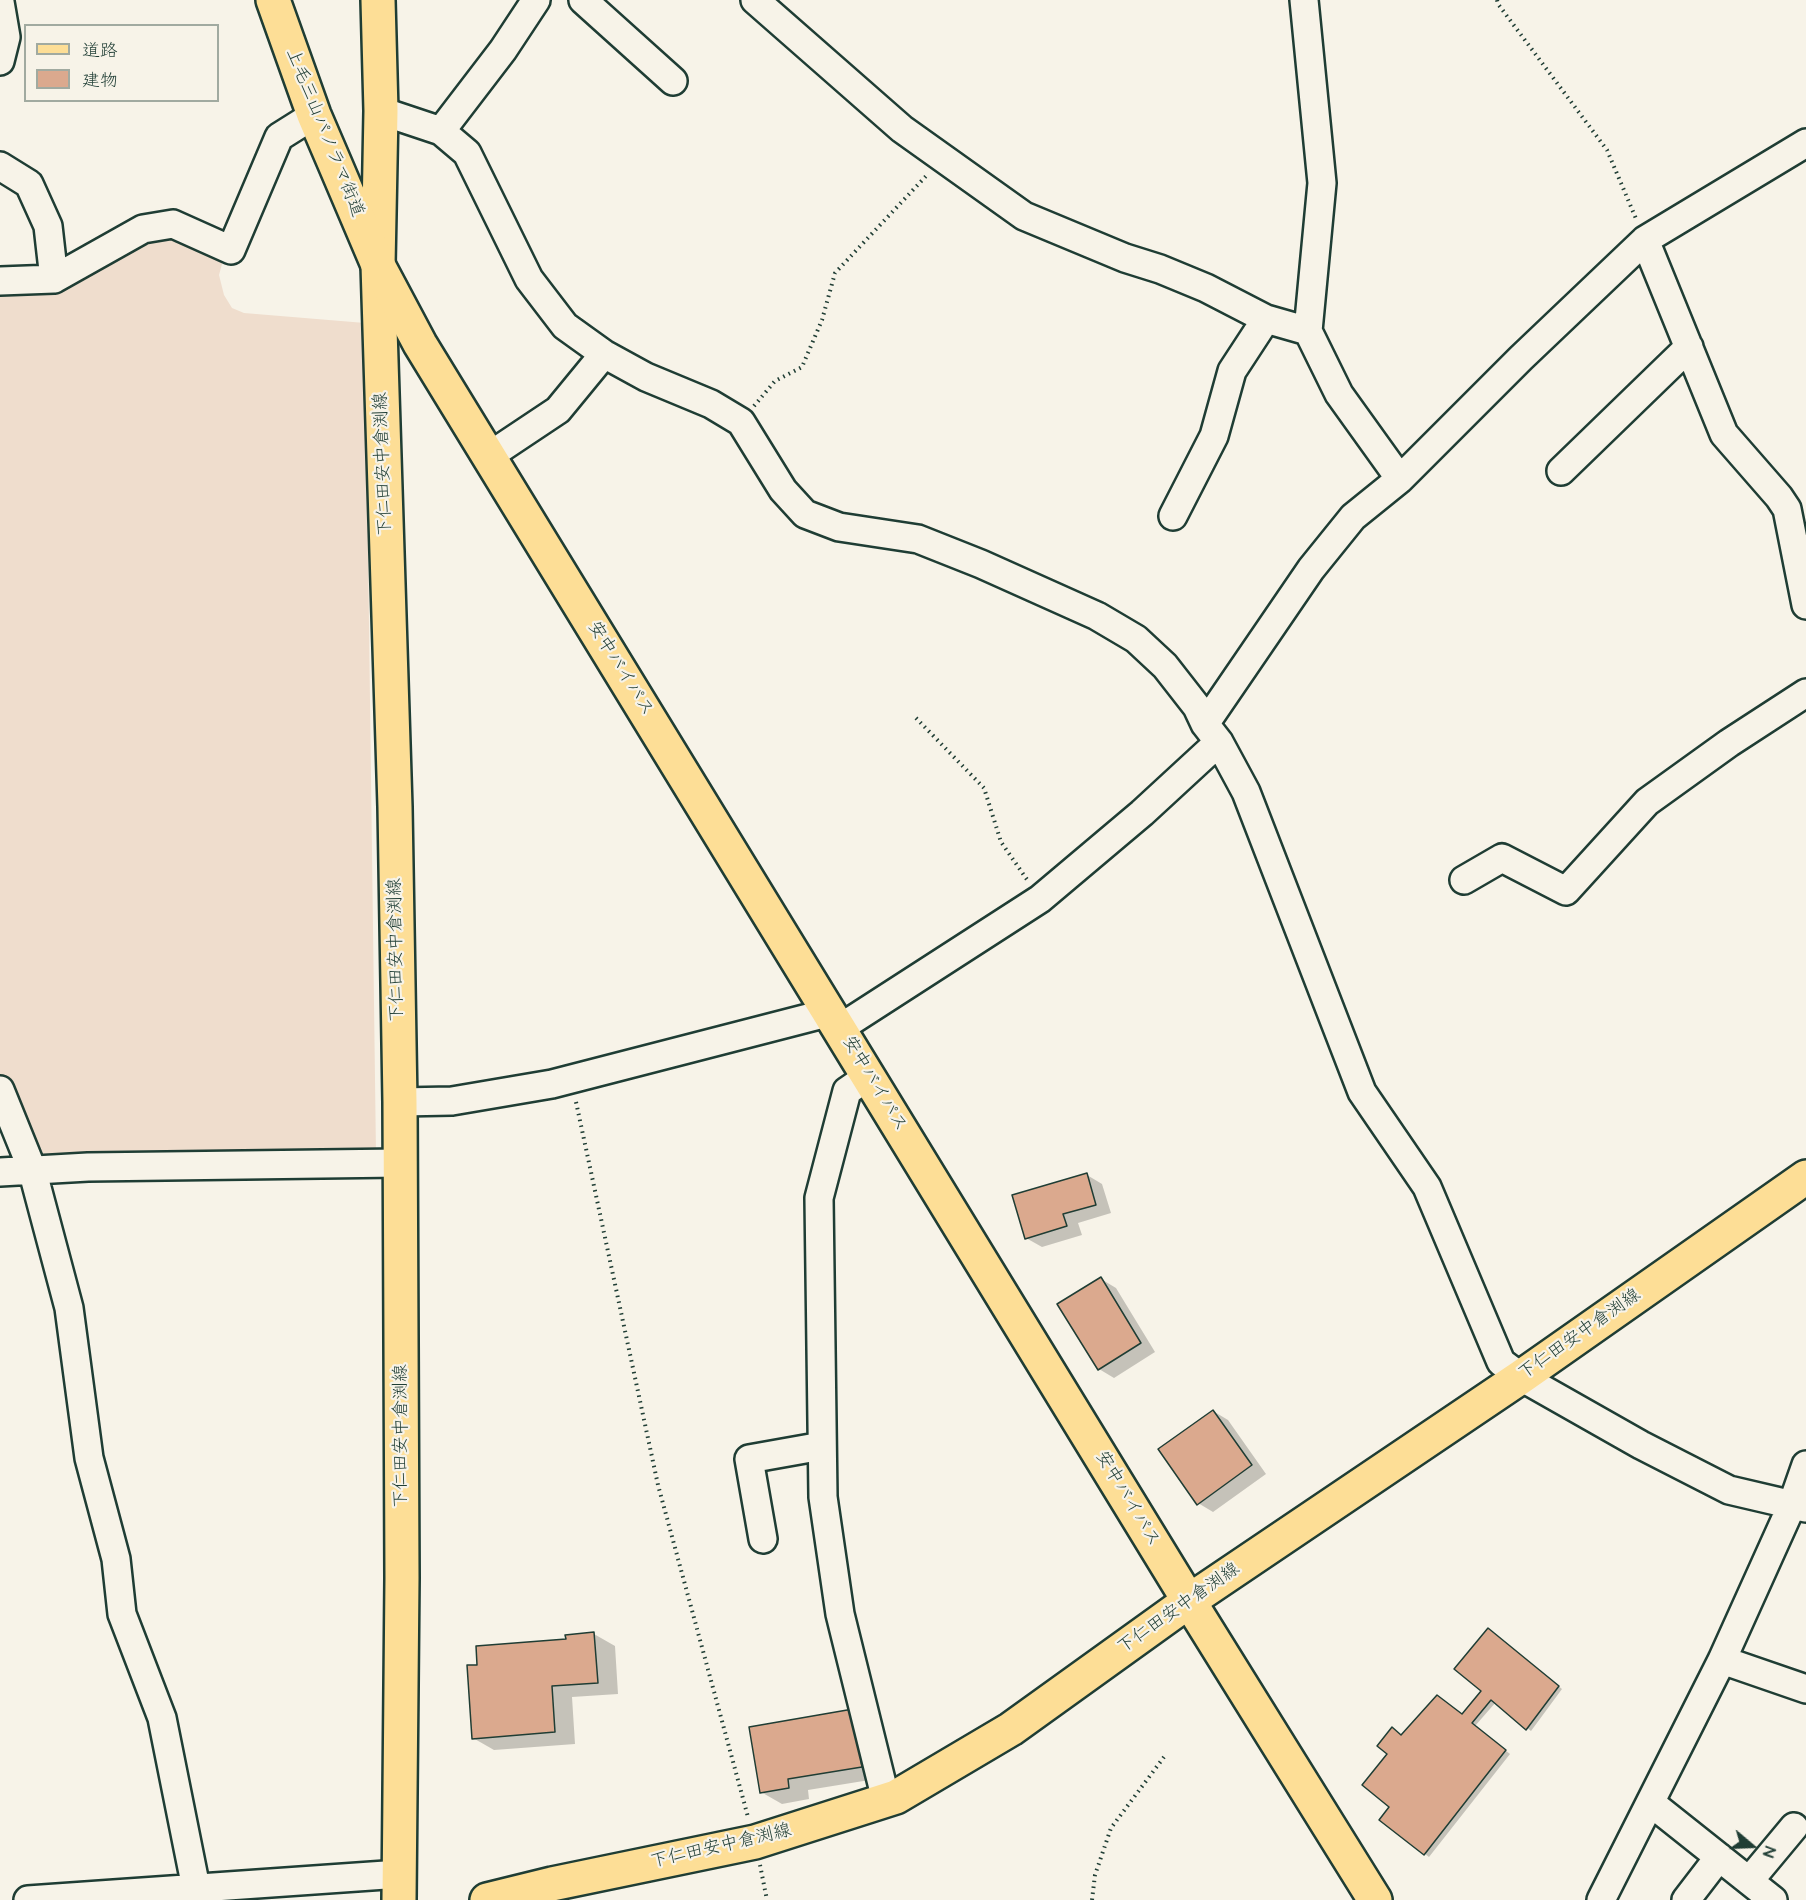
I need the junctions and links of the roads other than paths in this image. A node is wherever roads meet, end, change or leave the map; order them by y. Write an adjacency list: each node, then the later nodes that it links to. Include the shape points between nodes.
1 (273, 0): 11 (main road, 上毛三山パノラマ街道)
2 (378, 0): 10 (main road, 下仁田安中倉渕線)
3 (536, 0): 12 (street)
4 (584, 0): 9 (street)
5 (755, 0): 19 (street, via 902,129 1024,216 1206,288)
6 (1304, 0): 20 (street, via 1322,183)
7 (0, 2): 8 (street, via 6,37)
8 (0, 61)
9 (673, 81)
10 (381, 111): 12 (street); 16 (main road, 下仁田安中倉渕線)
11 (314, 115): 16 (main road, 上毛三山パノラマ街道); 17 (street, via 279,137 231,250 173,224 143,229)
12 (441, 131): 22 (street, via 466,153 529,279 565,326)
13 (1806, 143): 15 (street)
14 (0, 166): 17 (street, via 29,184 48,226)
15 (1645, 240): 21 (street); 25 (street)
16 (378, 265): 23 (main road, 安中バイパス, via 420,344); 35 (main road, 下仁田安中倉渕線)
17 (54, 279): 18 (street)
18 (0, 281)
19 (1266, 319): 20 (street); 26 (street, via 1232,371 1214,436)
20 (1308, 331): 25 (street, via 1339,394)
21 (1689, 348): 24 (street); 27 (street, via 1724,434 1779,497)
22 (604, 354): 23 (street, via 558,410); 30 (street, via 741,422 783,490 806,514 839,527 918,539 1097,616 1136,639 1165,666)
23 (489, 456): 32 (main road, 安中バイパス)
24 (1561, 471)
25 (1400, 479): 30 (street, via 1353,517 1311,569)
26 (1173, 516)
27 (1798, 532): 28 (street)
28 (1806, 605)
29 (1806, 693): 31 (street, via 1647,802 1566,891 1502,858)
30 (1212, 733): 32 (street, via 1142,813 1040,899); 40 (street, via 1246,792 1362,1092 1427,1186 1496,1352 1501,1362)
31 (1464, 880)
32 (835, 1020): 33 (main road, 安中バイパス); 35 (street, via 572,1079 452,1101)
33 (869, 1076): 41 (street, via 846,1091 819,1198); 45 (main road, 安中バイパス)
34 (0, 1090): 37 (street)
35 (400, 1102): 36 (main road, 下仁田安中倉渕線)
36 (400, 1163): 37 (street); 53 (main road, 下仁田安中倉渕線)
37 (32, 1169): 38 (street); 55 (street, via 69,1308 89,1458 116,1559 122,1614 162,1718)
38 (0, 1172)
39 (1806, 1177): 40 (main road, 下仁田安中倉渕線)
40 (1521, 1377): 43 (street, via 1729,1490); 45 (main road, 下仁田安中倉渕線)
41 (822, 1446): 44 (street, via 749,1459); 48 (street, via 823,1497 840,1614)
42 (1806, 1466): 43 (street)
43 (1799, 1507): 46 (street)
44 (763, 1539)
45 (1189, 1601): 48 (main road, 下仁田安中倉渕線, via 1011,1729); 58 (main road, 安中バイパス)
46 (1722, 1660): 47 (street); 49 (street)
47 (1806, 1689)
48 (886, 1800): 54 (main road, 下仁田安中倉渕線, via 755,1842)
49 (1651, 1803): 51 (street); 59 (street)
50 (1794, 1827): 52 (street)
51 (1719, 1857): 52 (street); 60 (street)
52 (1749, 1881): 61 (street)
53 (399, 1887): 55 (street)
54 (553, 1892): 57 (main road, 下仁田安中倉渕線)
55 (196, 1894): 56 (street)
56 (28, 1900)
57 (487, 1900)
58 (1375, 1900)
59 (1601, 1900)
60 (1686, 1900)
61 (1773, 1900)

